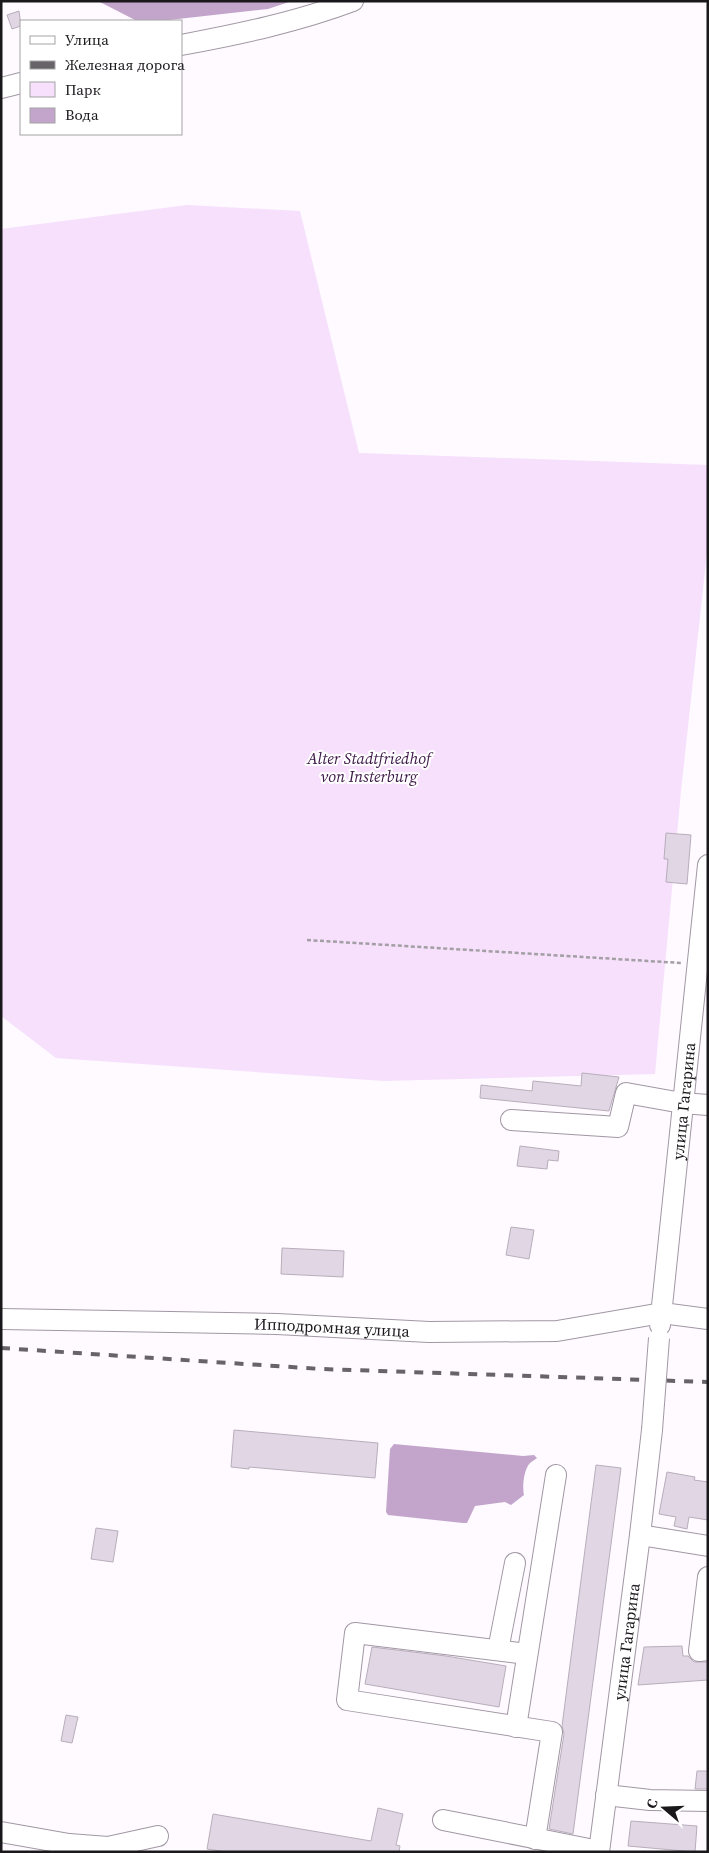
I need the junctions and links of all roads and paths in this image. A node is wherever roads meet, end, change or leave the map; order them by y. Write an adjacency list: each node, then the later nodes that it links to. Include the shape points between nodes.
1 (353, 1): 2 (street, via 266,28)
2 (182, 45)
3 (20, 83): 4 (street)
4 (1, 88)
5 (708, 864): 7 (street, улица Гагарина)
6 (307, 940): 7 (path)
7 (697, 964): 8 (street, улица Гагарина)
8 (682, 1103): 9 (street); 10 (street, via 626,1094 618,1127); 11 (street, улица Гагарина)
9 (708, 1105)
10 (511, 1120)
11 (662, 1313): 12 (street, Ипподромная улица, via 557,1331 448,1332 277,1324); 13 (street, Ипподромная улица); 15 (street, улица Гагарина, bridge)
12 (1, 1319)
13 (708, 1319)
14 (556, 1475): 21 (street)
15 (640, 1535): 16 (street); 23 (street, улица Гагарина)
16 (708, 1546)
17 (515, 1563): 19 (street)
18 (708, 1577): 20 (street, via 699,1651)
19 (498, 1650): 21 (street); 22 (street, via 355,1633 347,1700)
20 (708, 1650)
21 (527, 1654): 22 (street)
22 (516, 1727): 28 (street, via 552,1732)
23 (606, 1795): 24 (street); 29 (street, улица Гагарина)
24 (708, 1802)
25 (443, 1820): 28 (street)
26 (1, 1832): 27 (street, via 108,1848)
27 (158, 1836)
28 (535, 1839): 29 (street)
29 (599, 1851)

